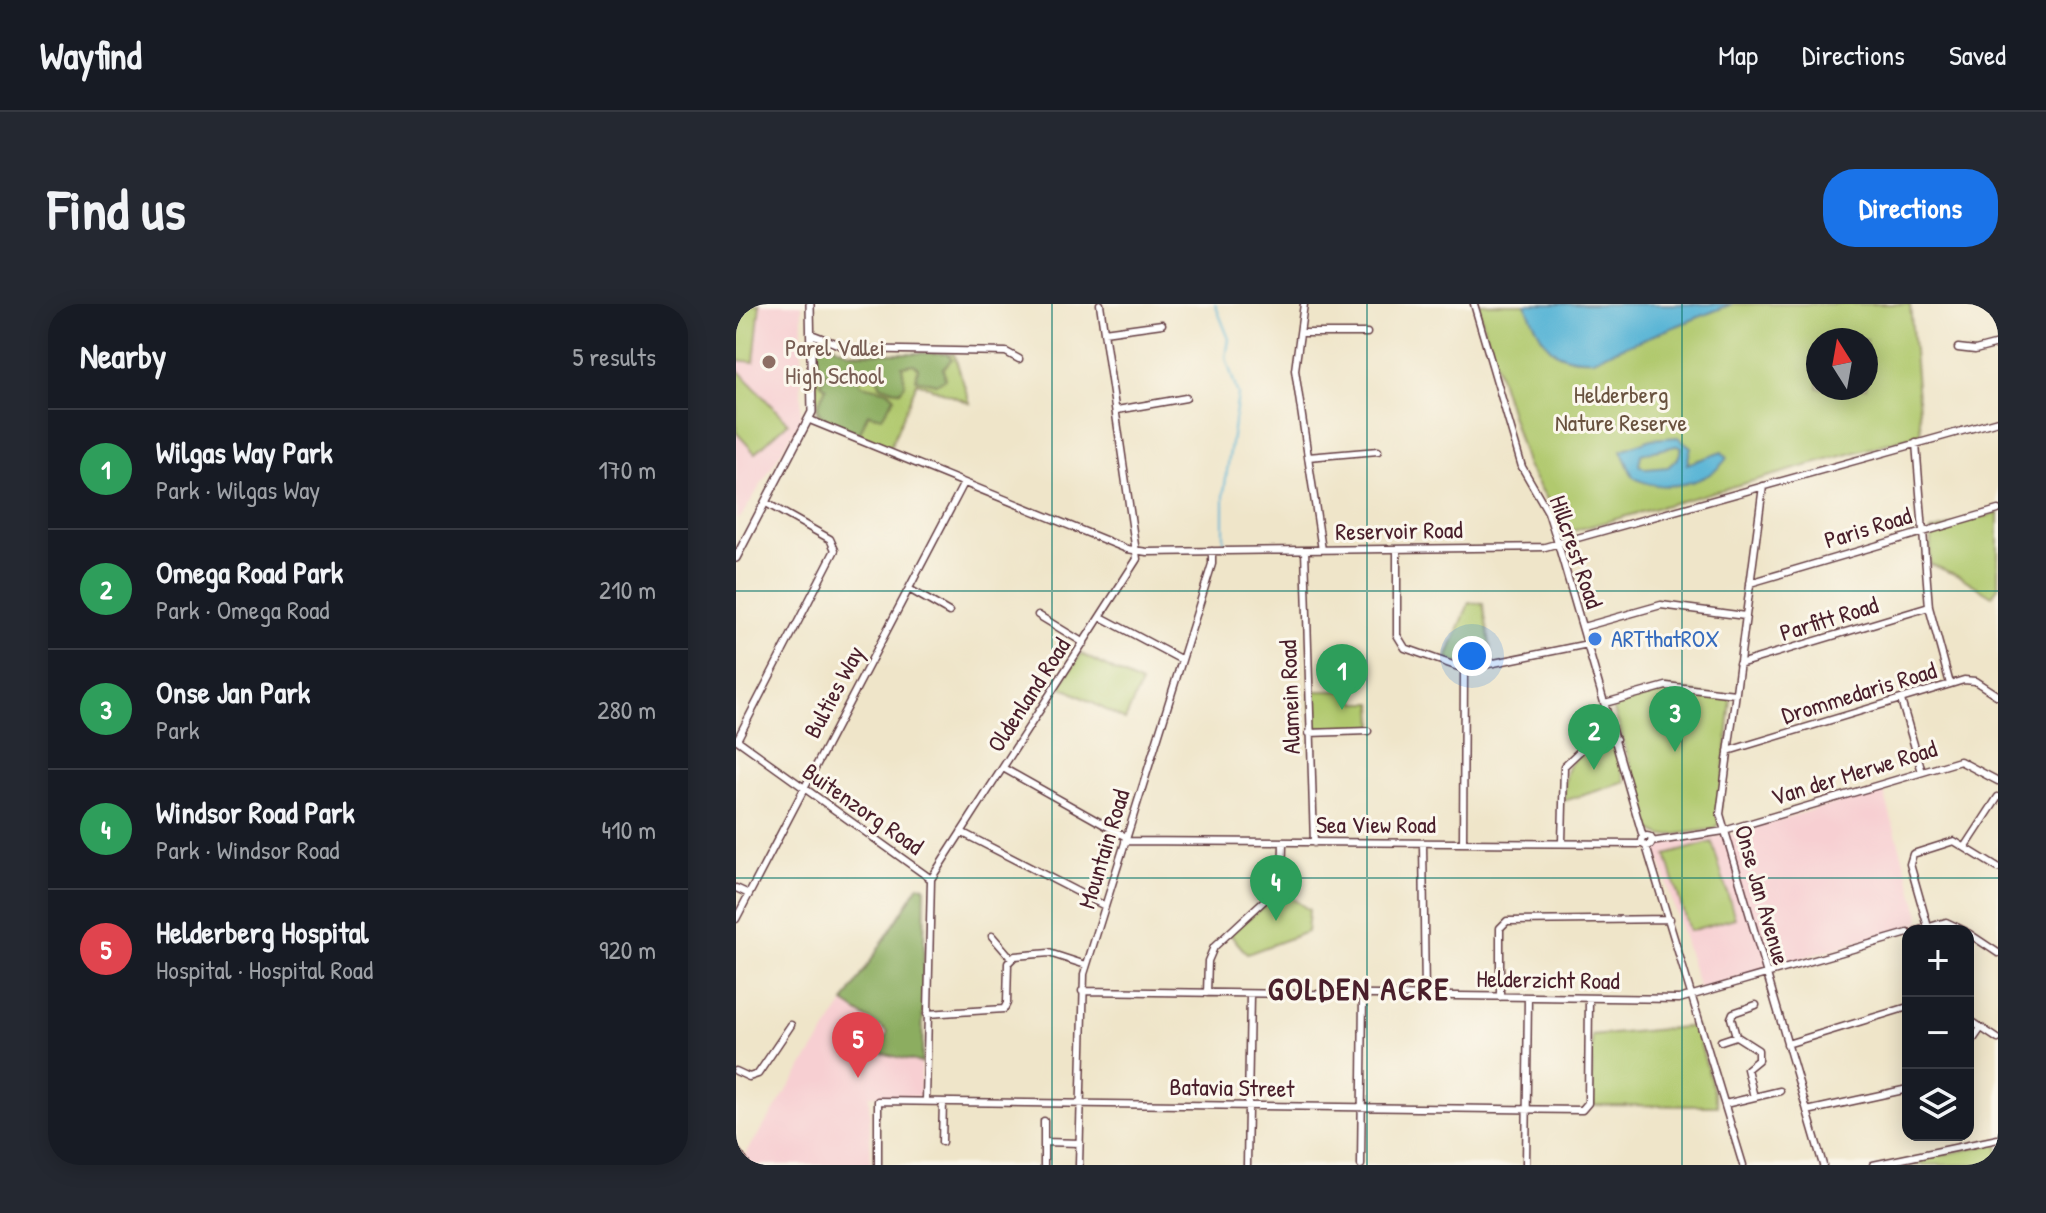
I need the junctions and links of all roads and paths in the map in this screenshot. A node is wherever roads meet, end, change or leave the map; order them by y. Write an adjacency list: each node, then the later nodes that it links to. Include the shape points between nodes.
1 (810, 304): 9 (street)
2 (1100, 304): 6 (street)
3 (1304, 304): 7 (street)
4 (1474, 304): 25 (street, Hillcrest Road, via 1522,467 1548,512)
5 (1162, 324): 6 (street)
6 (1104, 332): 14 (street)
7 (1300, 333): 8 (street); 19 (street, via 1295,370)
8 (1367, 333)
9 (811, 334): 12 (street, via 850,349 1006,352); 15 (street)
10 (1998, 344): 11 (street)
11 (1958, 348)
12 (1019, 359)
13 (1186, 398): 14 (street)
14 (1117, 410): 29 (street)
15 (810, 420): 20 (street, Reservoir Road); 22 (street)
16 (1998, 421): 17 (street, Reservoir Road)
17 (1916, 443): 21 (street, Reservoir Road); 24 (street)
18 (1378, 451): 19 (street)
19 (1308, 457): 28 (street)
20 (964, 483): 29 (street, Reservoir Road); 33 (street, Bulties Way)
21 (1763, 486): 25 (street, Reservoir Road); 32 (street, Onse Jan Avenue)
22 (766, 503): 31 (street); 53 (street, via 830,539 835,550)
23 (1998, 510): 24 (street, Paris Road)
24 (1923, 530): 32 (street, Paris Road); 34 (street)
25 (1558, 544): 26 (street, Reservoir Road); 39 (street, Hillcrest Road)
26 (1397, 549): 28 (street, Reservoir Road); 44 (street, via 1399,643)
27 (1305, 550): 28 (street, Reservoir Road); 30 (street, Reservoir Road); 51 (street, Alamein Road)
28 (1322, 550)
29 (1137, 551): 30 (street, Reservoir Road); 38 (street, Oldenland Road, via 1136,563)
30 (1212, 551): 42 (street, Mountain Road)
31 (736, 558)
32 (1750, 583): 37 (street, Onse Jan Avenue)
33 (909, 589): 35 (street); 58 (street, Bulties Way)
34 (1929, 607): 43 (street, Parfitt Road); 45 (street)
35 (949, 612)
36 (1038, 615): 40 (street)
37 (1745, 616): 39 (street, via 1661,605); 43 (street, Onse Jan Avenue)
38 (1101, 617): 40 (street, Oldenland Road); 42 (street)
39 (1583, 627): 41 (street, Hillcrest Road)
40 (1084, 643): 55 (street, Oldenland Road)
41 (1588, 644): 44 (street); 49 (street, Hillcrest Road)
42 (1182, 660): 62 (street, Mountain Road)
43 (1739, 664): 46 (street, Onse Jan Avenue)
44 (1464, 669): 68 (street)
45 (1950, 684): 47 (street, Drommedaris Road, via 1970,680); 48 (street, Drommedaris Road)
46 (1735, 694): 49 (street, via 1666,686); 54 (street, Onse Jan Avenue)
47 (1998, 696)
48 (1901, 700): 54 (street, Drommedaris Road); 56 (street)
49 (1605, 703): 52 (street, Hillcrest Road)
50 (1368, 731): 51 (street)
51 (1309, 733): 66 (street, Alamein Road)
52 (1616, 739): 63 (street, Hillcrest Road); 64 (street, via 1577,751 1564,766)
53 (737, 740): 58 (street, Buitenzorg Road)
54 (1728, 751): 60 (street, Onse Jan Avenue, via 1721,806)
55 (1003, 768): 61 (street, Oldenland Road); 62 (street, Sea View Road)
56 (1922, 772): 57 (street, Van der Merwe Road, via 1964,761); 60 (street, Van der Merwe Road)
57 (1998, 781)
58 (804, 789): 71 (street, Buitenzorg Road); 73 (street, Bulties Way)
59 (1998, 797): 69 (street)
60 (1724, 831): 63 (street, Van der Merwe Road); 84 (street, Onse Jan Avenue)
61 (961, 832): 71 (street, Oldenland Road); 74 (street)
62 (1126, 839): 65 (street, Sea View Road); 74 (street, Mountain Road)
63 (1647, 841): 64 (street, Sea View Road); 76 (street, Hillcrest Road)
64 (1562, 842): 68 (street, Sea View Road)
65 (1283, 843): 66 (street, Sea View Road); 86 (street, via 1281,886 1214,947)
66 (1314, 843): 67 (street, Sea View Road)
67 (1423, 843): 68 (street, Sea View Road); 89 (street)
68 (1463, 843)
69 (1966, 846): 70 (street); 77 (street, via 1948,842 1911,857)
70 (1998, 868)
71 (931, 879): 96 (street)
72 (736, 888): 73 (street)
73 (749, 894): 75 (street, Bulties Way)
74 (1105, 906): 83 (street, Mountain Road)
75 (736, 919)
76 (1670, 919): 90 (street, via 1507,921 1500,934); 92 (street, Hillcrest Road)
77 (1927, 925)
78 (1902, 935): 84 (street, Helderzicht Road)
79 (992, 936): 82 (street)
80 (1974, 937): 81 (street)
81 (1998, 953)
82 (1011, 958): 83 (street, via 1049,953); 96 (street, via 1004,1009)
83 (1086, 965): 85 (street, Mountain Road)
84 (1767, 974): 92 (street, Helderzicht Road); 104 (street, Onse Jan Avenue)
85 (1082, 991): 86 (street, Helderzicht Road); 111 (street, Mountain Road)
86 (1207, 993): 87 (street, Helderzicht Road)
87 (1250, 994): 88 (street, Helderzicht Road); 113 (street)
88 (1363, 996): 89 (street, Helderzicht Road); 114 (street)
89 (1425, 996): 90 (street, Helderzicht Road)
90 (1500, 997): 91 (street, Helderzicht Road)
91 (1528, 997): 93 (street, Helderzicht Road); 115 (street)
92 (1694, 997): 93 (street, Helderzicht Road); 112 (street, Hillcrest Road)
93 (1589, 998): 115 (street, Batavia Street, via 1586,1108)
94 (1756, 1005): 100 (street, via 1732,1015)
95 (1902, 1009): 104 (street)
96 (927, 1014): 109 (street)
97 (1974, 1023): 99 (street)
98 (791, 1025): 105 (street, via 762,1071 749,1077)
99 (1981, 1028): 101 (street); 102 (street)
100 (1736, 1036): 103 (street); 108 (street, via 1758,1050 1758,1060 1747,1069)
101 (1974, 1038)
102 (1998, 1039)
103 (1721, 1041)
104 (1787, 1044): 116 (street, Onse Jan Avenue)
105 (736, 1071)
106 (1902, 1090): 116 (street)
107 (1780, 1091): 108 (street)
108 (1754, 1097): 112 (street)
109 (926, 1101): 110 (street, Batavia Street); 124 (street, Batavia Street, via 878,1101)
110 (943, 1102): 111 (street, Batavia Street); 119 (street)
111 (1080, 1104): 113 (street, Batavia Street); 121 (street, Mountain Road)
112 (1725, 1104): 130 (street, Hillcrest Road)
113 (1247, 1106): 114 (street, Batavia Street); 127 (street)
114 (1361, 1107): 115 (street, Batavia Street); 128 (street)
115 (1527, 1110): 129 (street)
116 (1807, 1111): 131 (street, Onse Jan Avenue)
117 (1044, 1121): 120 (street)
118 (1998, 1139): 132 (street)
119 (942, 1142)
120 (1044, 1142): 121 (street); 125 (street)
121 (1080, 1143): 126 (street, Mountain Road)
122 (736, 1151): 123 (street)
123 (746, 1165)
124 (878, 1165)
125 (1044, 1165)
126 (1079, 1165)
127 (1247, 1165)
128 (1361, 1165)
129 (1526, 1165)
130 (1743, 1165)
131 (1823, 1165)
132 (1873, 1165)

